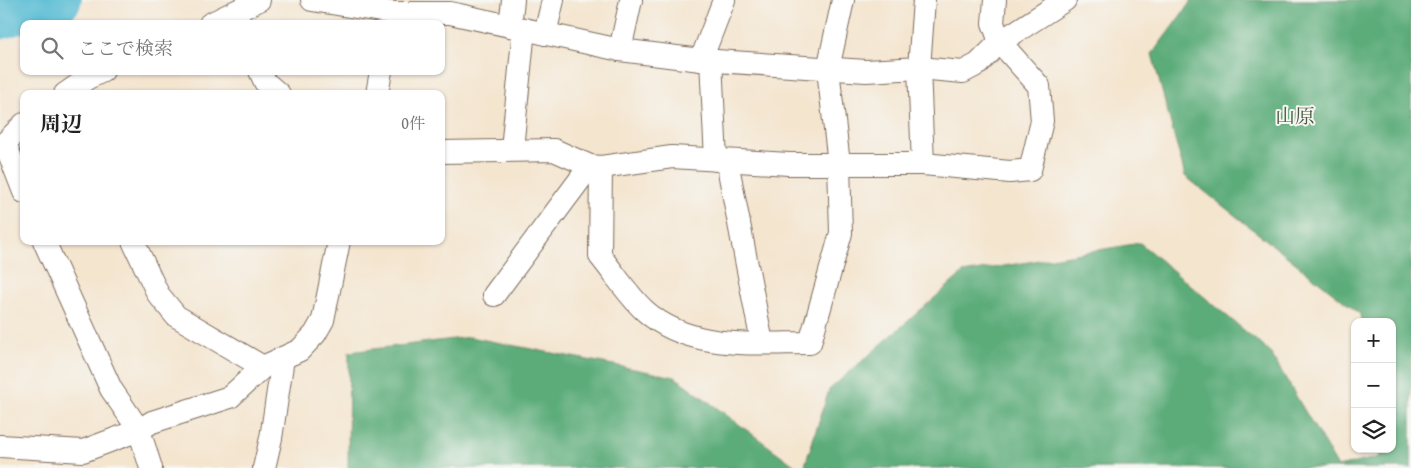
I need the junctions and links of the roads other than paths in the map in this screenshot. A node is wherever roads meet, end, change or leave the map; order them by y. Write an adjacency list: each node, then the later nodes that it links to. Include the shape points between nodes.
1 (259, 0): 12 (street)
2 (312, 0): 11 (street)
3 (513, 0): 13 (street)
4 (553, 0): 14 (street)
5 (632, 0): 16 (street)
6 (724, 0): 17 (street)
7 (843, 0): 19 (street)
8 (924, 0): 18 (street)
9 (995, 0): 15 (street, via 993,23)
10 (1065, 0): 15 (street)
11 (392, 12): 13 (street, via 450,13)
12 (234, 19)
13 (517, 28): 14 (street); 28 (street)
14 (545, 34): 16 (street)
15 (1000, 42): 18 (street, via 978,64 963,72); 32 (street, via 1039,86 1042,121 1030,170 1010,172)
16 (620, 50): 17 (street)
17 (706, 60): 19 (street); 30 (street)
18 (919, 68): 19 (street); 32 (street)
19 (828, 69): 31 (street)
20 (94, 75): 23 (street)
21 (262, 75): 24 (street)
22 (380, 75): 25 (street)
23 (70, 90)
24 (274, 90)
25 (378, 90)
26 (20, 128): 27 (street)
27 (2, 146): 34 (street)
28 (512, 149): 29 (street); 33 (street, via 554,150)
29 (445, 152)
30 (721, 160): 31 (street); 33 (street, via 672,158); 39 (street)
31 (839, 164): 32 (street); 39 (street, via 841,233 810,343)
32 (923, 164)
33 (596, 166): 38 (street); 39 (street, via 600,256 644,310 675,330 722,343)
34 (20, 184)
35 (46, 245): 41 (street, via 112,389)
36 (135, 245): 40 (street, via 158,294 176,316)
37 (338, 245): 40 (street, via 323,320 300,350)
38 (494, 295)
39 (762, 343)
40 (273, 363): 41 (street, via 230,397 152,422); 44 (street, via 271,438)
41 (139, 430): 42 (street, via 83,450); 43 (street)
42 (0, 446)
43 (151, 468)
44 (264, 468)

